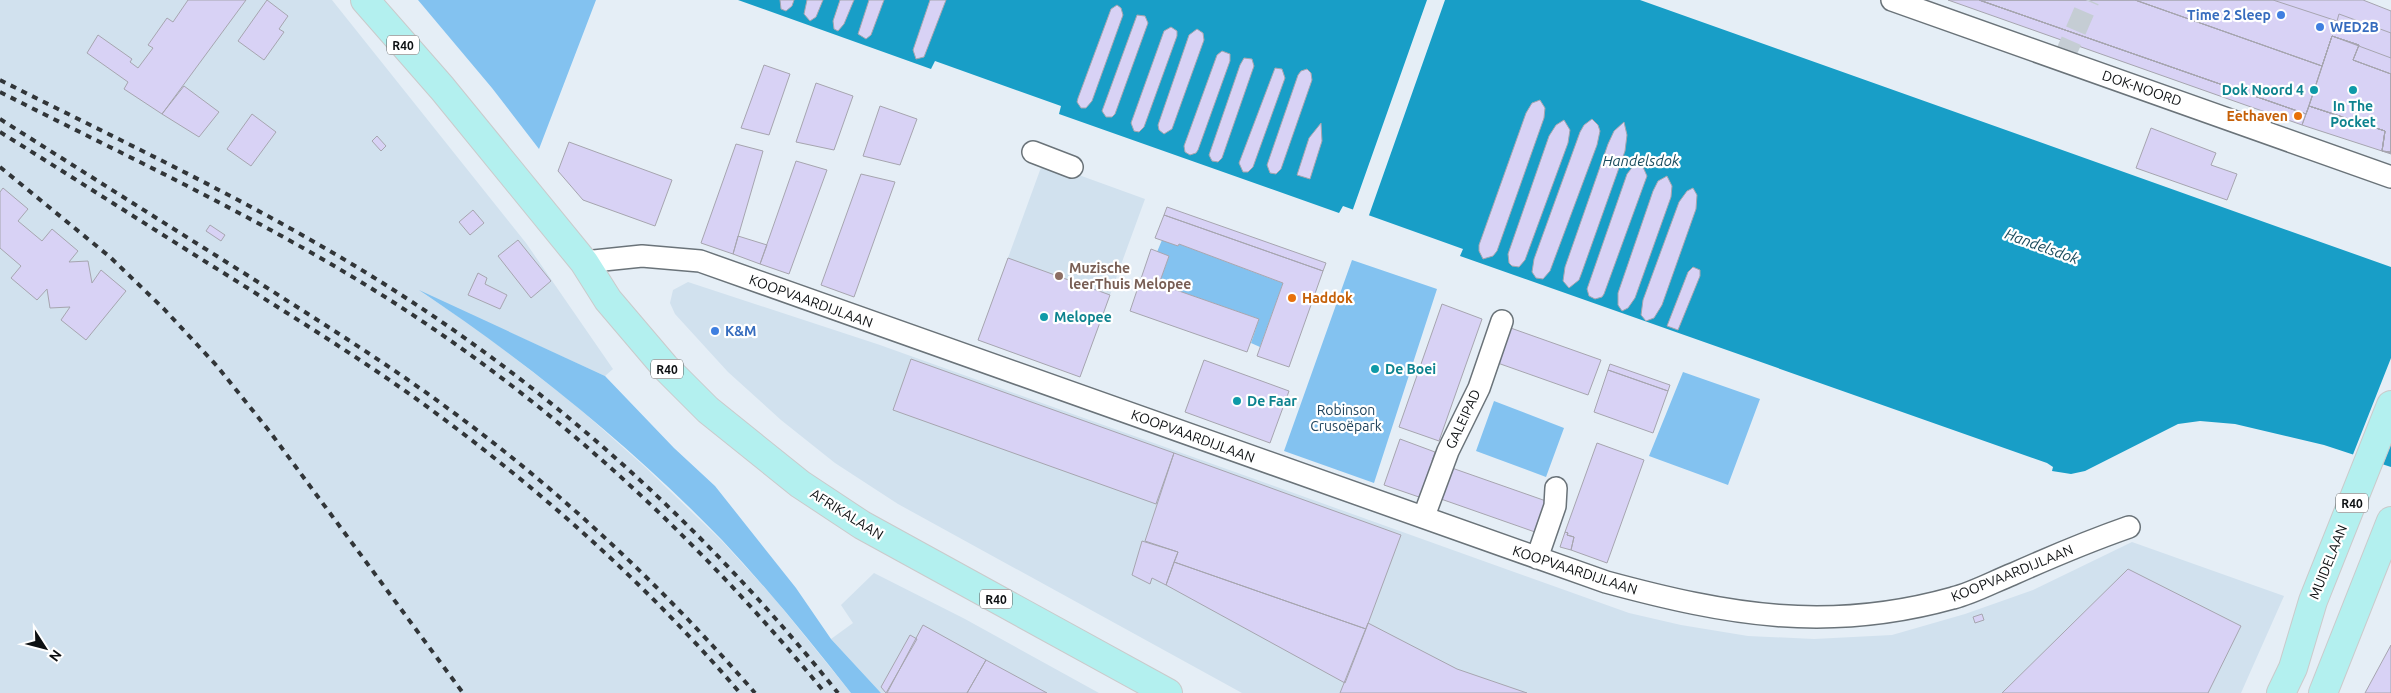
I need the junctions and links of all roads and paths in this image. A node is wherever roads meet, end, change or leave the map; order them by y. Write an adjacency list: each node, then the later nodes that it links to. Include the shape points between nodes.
1 (365, 0): 6 (main road, R40, via 442,88)
2 (1892, 0): 5 (street, DOK-NOORD)
3 (1033, 152): 4 (street)
4 (1072, 167)
5 (2391, 177)
6 (584, 262): 10 (street, KOOPVAARDIJLAAN, via 642,256 700,261); 14 (main road, AFRIKALAAN / R40, via 608,300 665,367 708,410 800,484 862,524)
7 (1502, 321): 10 (street, GALEIPAD, via 1478,388 1448,451)
8 (2391, 405): 15 (main road, MUIDELAAN / R40, via 2313,601 2293,668)
9 (1556, 488): 13 (street, via 1555,506)
10 (1424, 516): 13 (street, KOOPVAARDIJLAAN)
11 (2391, 521): 16 (main road)
12 (2129, 527): 13 (street, KOOPVAARDIJLAAN, via 1955,598 1859,617 1796,618 1732,612 1606,582)
13 (1537, 558)
14 (1168, 693)
15 (2281, 693)
16 (2323, 693)

